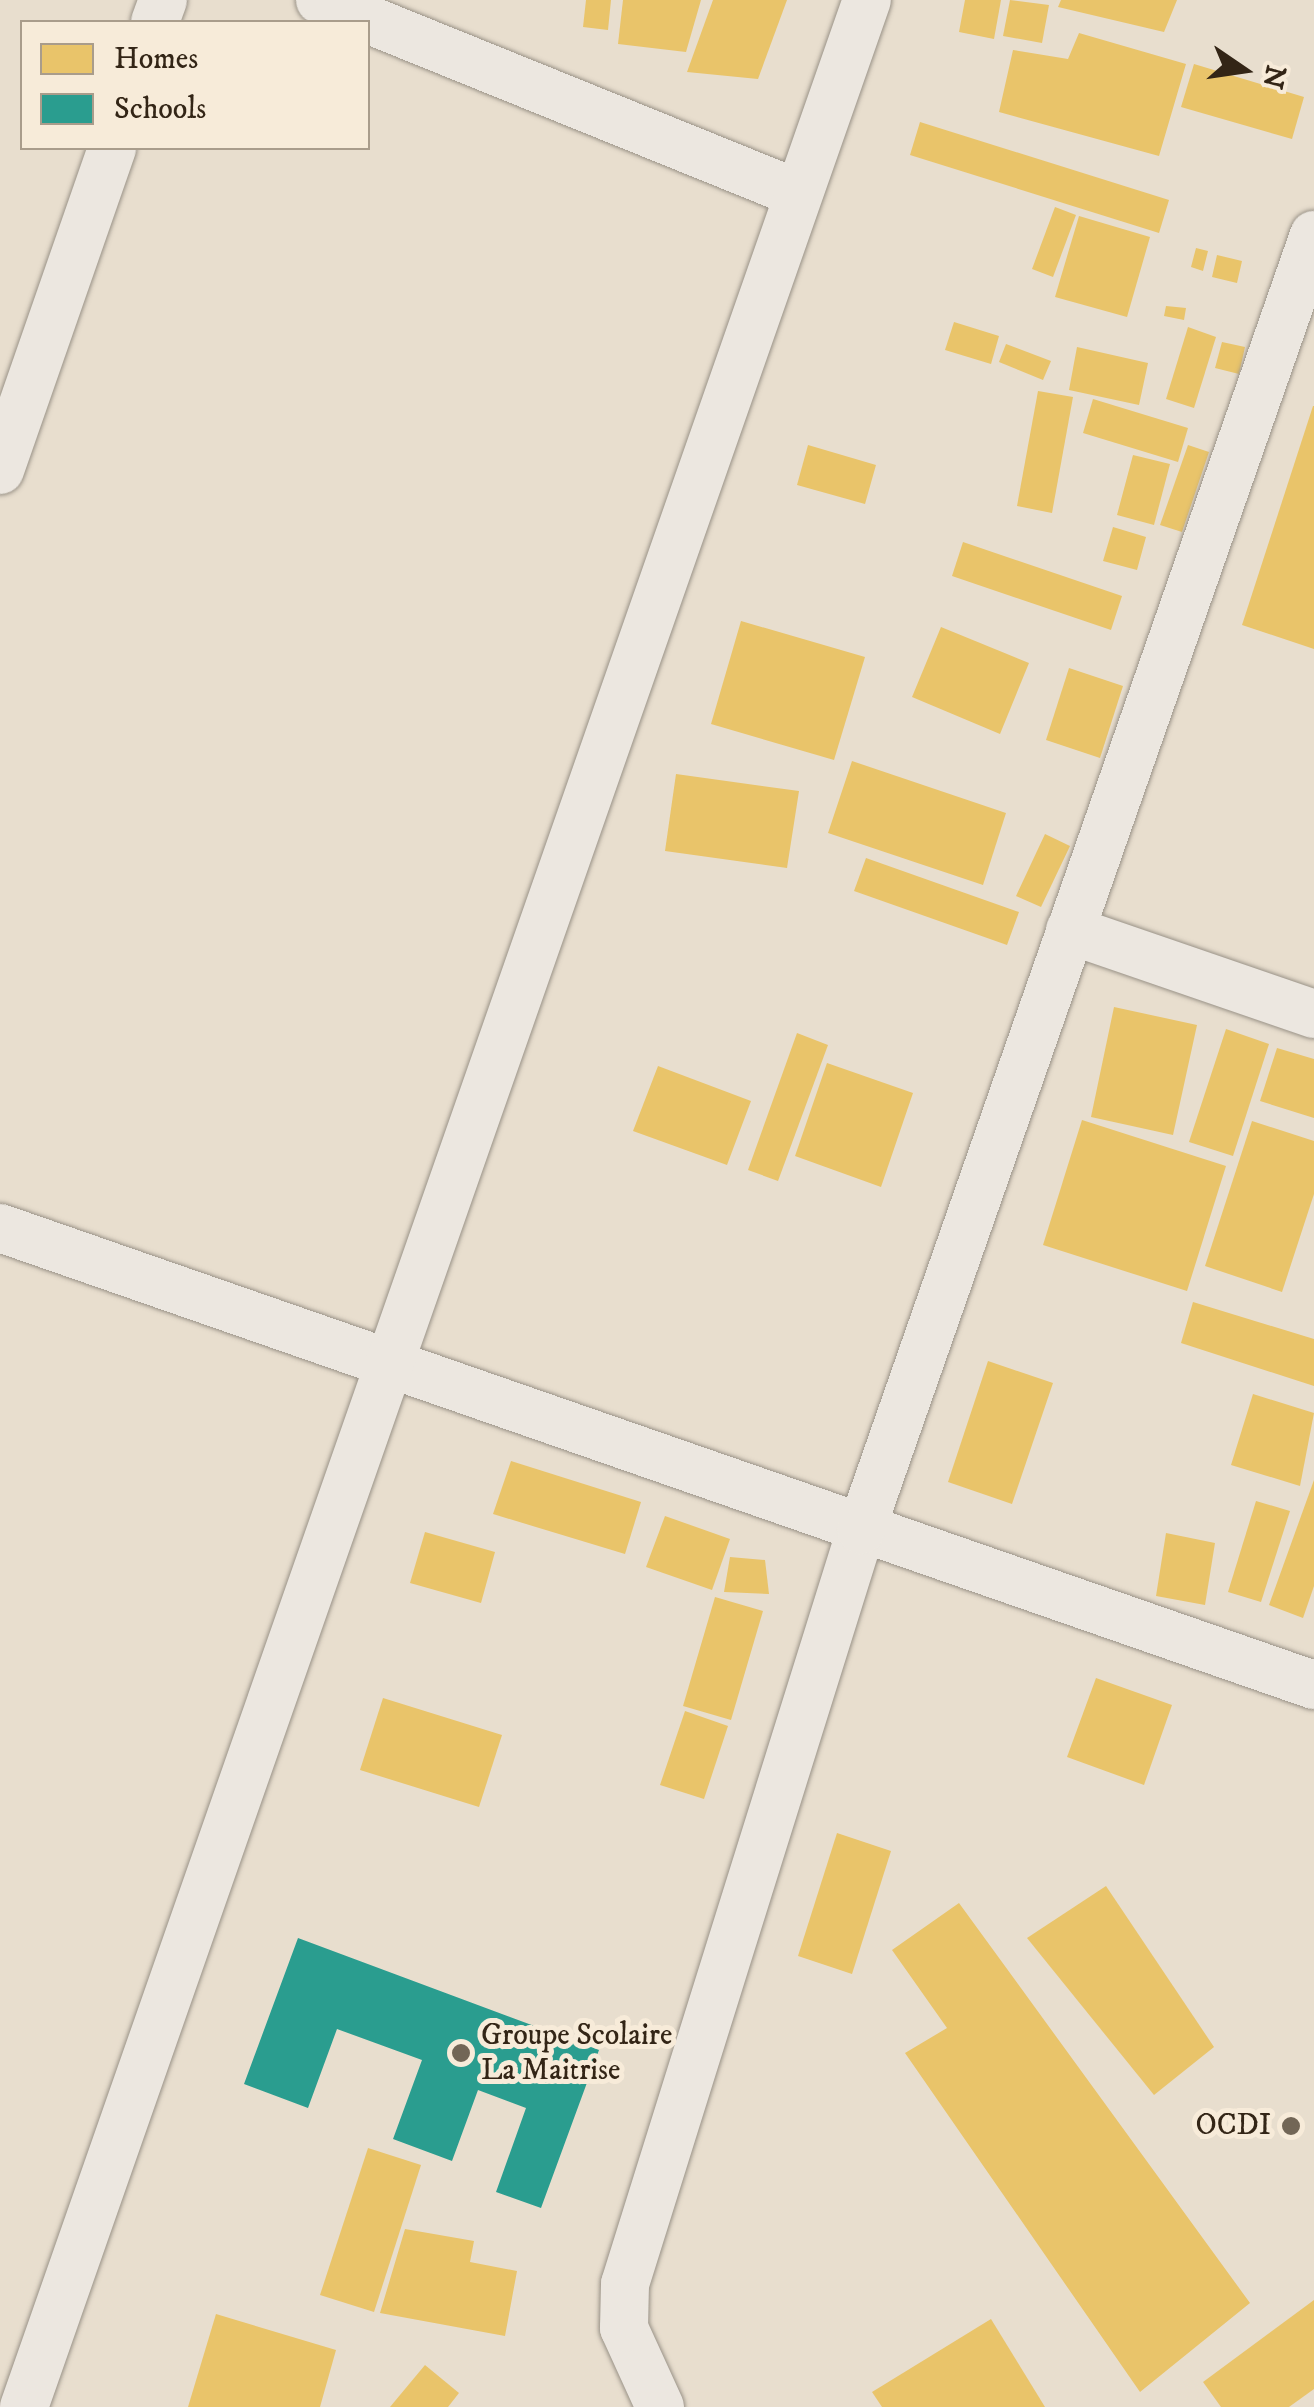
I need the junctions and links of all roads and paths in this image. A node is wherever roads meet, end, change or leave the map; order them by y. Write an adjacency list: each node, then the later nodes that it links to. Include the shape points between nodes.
1 (320, 0): 3 (street)
2 (868, 0): 6 (street)
3 (369, 20)
4 (370, 20): 6 (street)
5 (111, 150): 9 (street)
6 (794, 192): 13 (street)
7 (1314, 235): 8 (street)
8 (1297, 338): 10 (street)
9 (0, 470)
10 (1070, 930): 11 (street); 14 (street)
11 (1314, 1014)
12 (0, 1228): 13 (street)
13 (387, 1368): 14 (street); 16 (street)
14 (860, 1530): 15 (street); 17 (street, via 625,2284 624,2328)
15 (1314, 1686)
16 (24, 2407)
17 (660, 2407)

